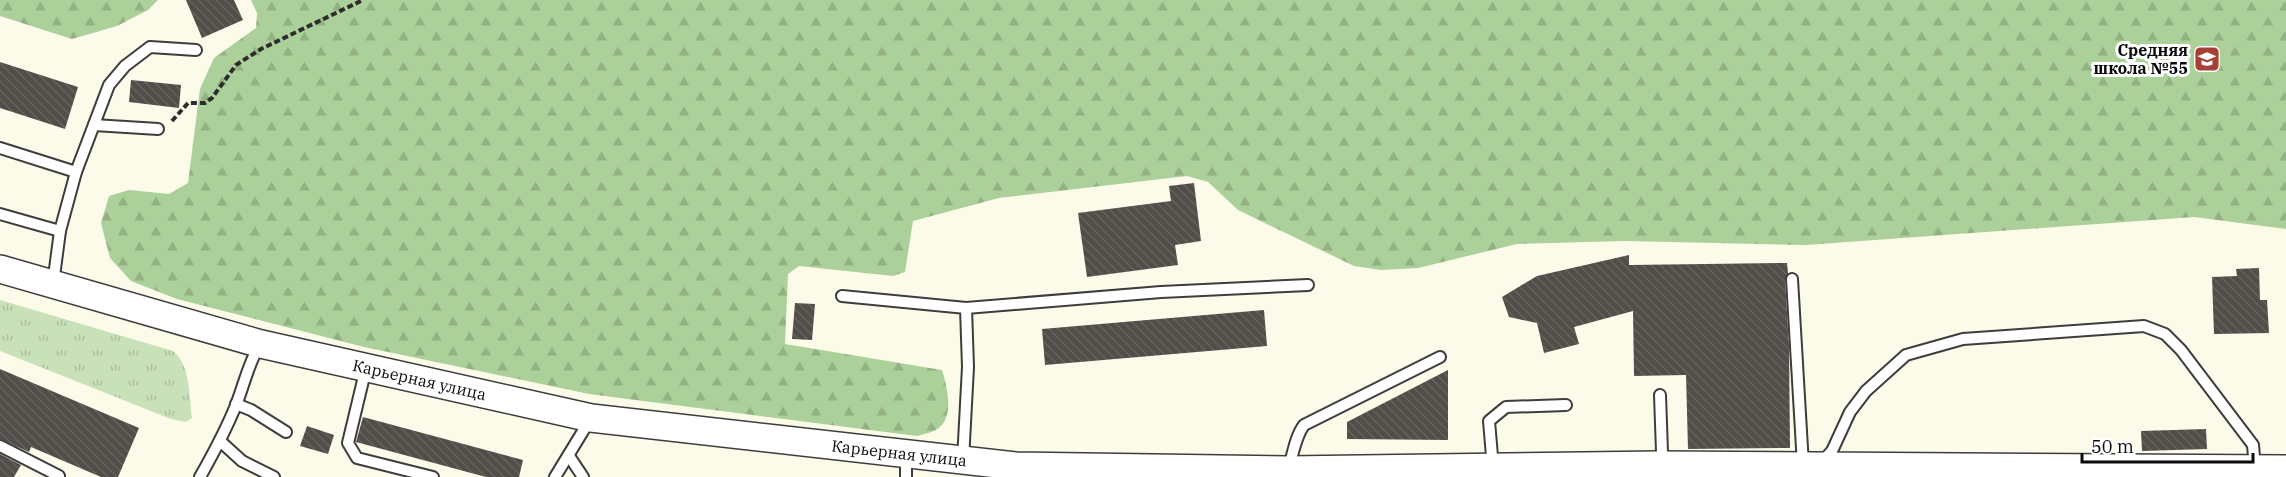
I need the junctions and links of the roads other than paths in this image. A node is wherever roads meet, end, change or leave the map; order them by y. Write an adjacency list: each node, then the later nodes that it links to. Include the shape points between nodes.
1 (196, 50): 2 (lane, via 150,47 125,66 109,85)
2 (94, 125): 3 (lane); 5 (lane)
3 (158, 129)
4 (0, 148): 5 (lane)
5 (76, 172): 7 (lane)
6 (0, 214): 7 (lane)
7 (60, 231): 10 (lane)
8 (0, 269): 10 (street, Карьерная улица)
9 (1792, 279): 30 (lane)
10 (52, 285): 14 (street, Карьерная улица)
11 (1308, 285): 13 (lane)
12 (842, 296): 13 (lane)
13 (966, 308): 25 (lane, via 968,367)
14 (261, 344): 16 (street, Карьерная улица); 18 (lane, via 251,360)
15 (1440, 357): 28 (lane, via 1304,425)
16 (366, 368): 20 (street, Карьерная улица); 36 (lane, via 348,443 357,458)
17 (1660, 395): 26 (lane)
18 (236, 405): 21 (lane); 22 (lane)
19 (1566, 405): 31 (lane, via 1506,407 1489,421)
20 (591, 418): 24 (lane); 27 (street, Карьерная улица)
21 (286, 432)
22 (220, 441): 34 (lane); 35 (lane, via 242,461)
23 (0, 446): 33 (lane)
24 (569, 456): 37 (lane); 38 (lane)
25 (963, 461): 27 (street, Карьерная улица); 28 (street, Карьерная улица, via 1015,466)
26 (1659, 465): 30 (street, Карьерная улица); 31 (street, Карьерная улица)
27 (906, 466)
28 (1288, 470): 31 (street, Карьерная улица)
29 (2286, 470): 32 (street, Карьерная улица)
30 (1812, 471): 32 (street, Карьерная улица); 32 (lane, via 1832,451 1850,412 1866,391 1906,355 1963,339 2144,326 2165,334 2188,359 2253,445)
31 (1495, 473)
32 (2253, 473)
33 (58, 476)
34 (200, 477)
35 (274, 477)
36 (433, 477)
37 (555, 477)
38 (583, 477)

